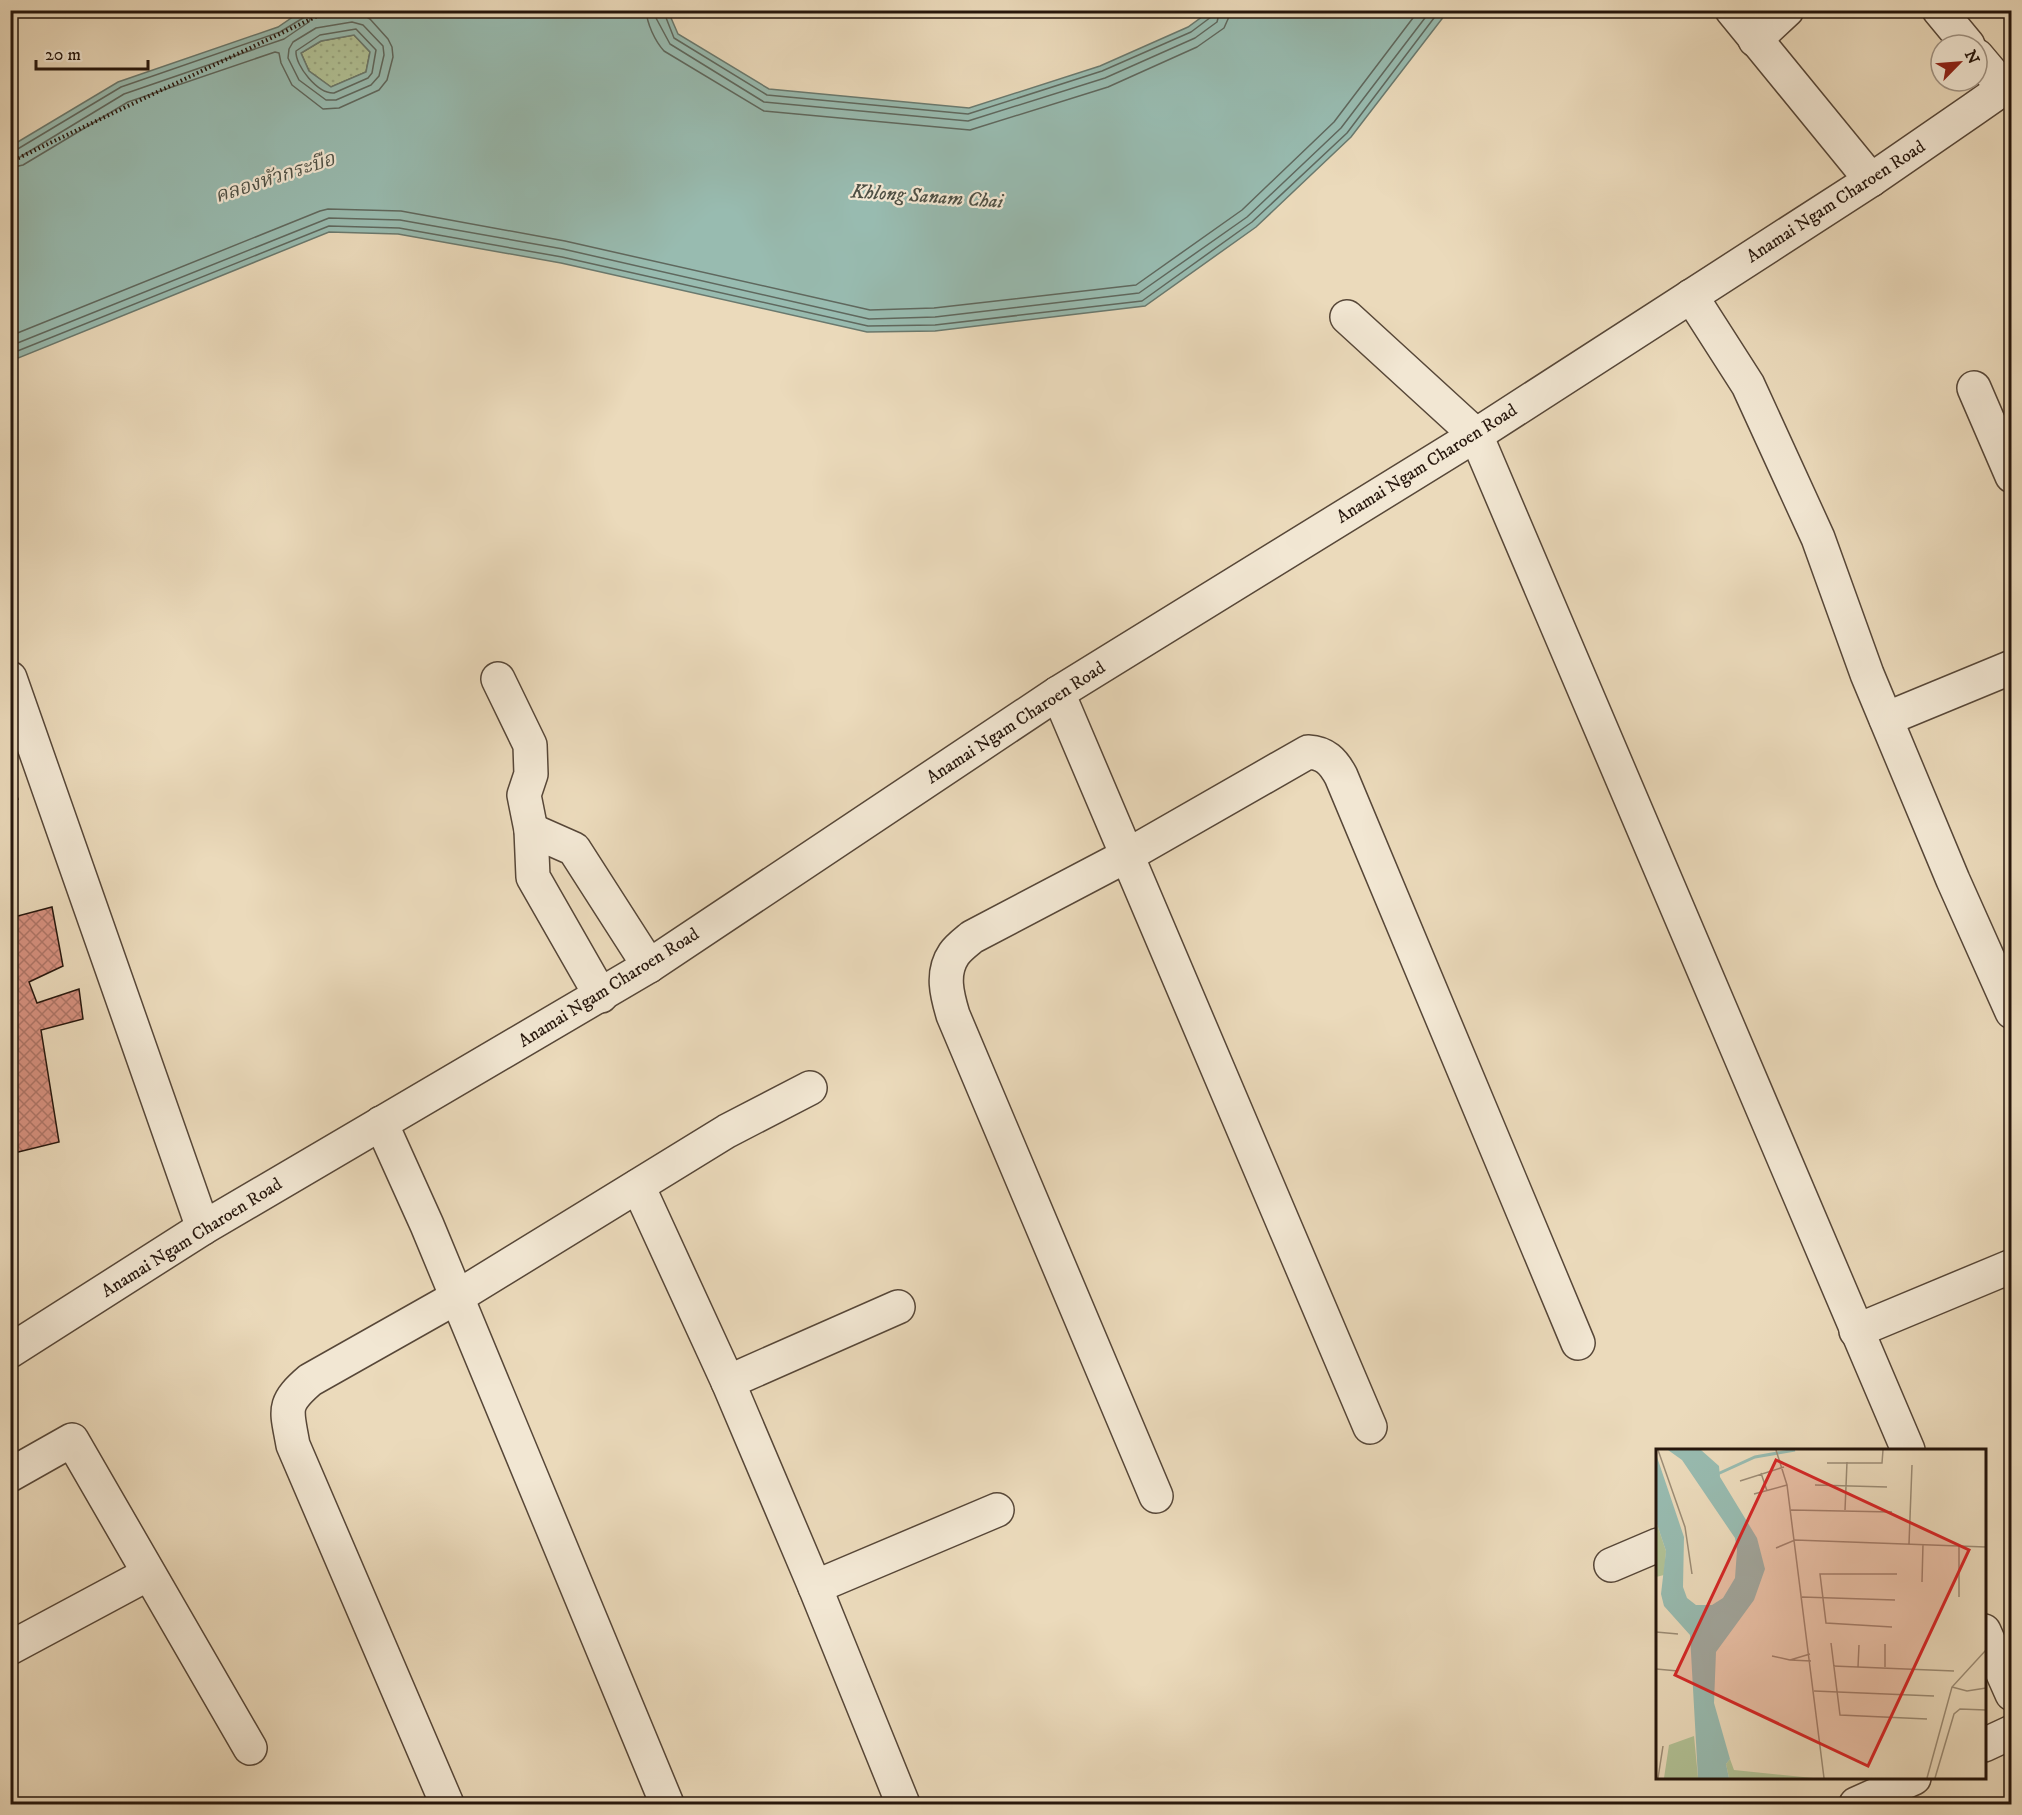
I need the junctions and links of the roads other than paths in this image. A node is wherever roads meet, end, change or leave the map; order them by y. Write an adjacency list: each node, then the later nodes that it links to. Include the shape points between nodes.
1 (1732, 10): 5 (street)
2 (1787, 10): 5 (street)
3 (1939, 10): 4 (street)
4 (1958, 33)
5 (1755, 40): 8 (street)
6 (1989, 67): 7 (street)
7 (2008, 84): 8 (street, Anamai Ngam Charoen Road)
8 (1871, 180): 9 (street, Anamai Ngam Charoen Road)
9 (1691, 296): 12 (street, Anamai Ngam Charoen Road); 18 (street, via 1748,385 1818,538)
10 (1347, 317): 12 (street)
11 (1974, 388): 13 (street)
12 (1476, 435): 17 (street, Anamai Ngam Charoen Road); 31 (street)
13 (2012, 476)
14 (2012, 667): 18 (street)
15 (10, 678): 27 (street)
16 (498, 679): 19 (street, via 530,746 531,774 524,795)
17 (1058, 693): 20 (street); 21 (street, Anamai Ngam Charoen Road)
18 (1886, 719): 23 (street)
19 (531, 830): 21 (street, via 574,849); 22 (street, via 533,877)
20 (1128, 855): 32 (street, via 1308,752 1320,753 1335,764); 35 (street); 38 (street, via 972,937 954,954 947,970 946,991)
21 (649, 966): 22 (street, Anamai Ngam Charoen Road)
22 (601, 996): 25 (street, Anamai Ngam Charoen Road)
23 (2012, 1012)
24 (810, 1088): 26 (street, via 728,1131)
25 (381, 1123): 27 (street, Anamai Ngam Charoen Road); 29 (street)
26 (638, 1186): 29 (street); 34 (street)
27 (203, 1228): 33 (street, Anamai Ngam Charoen Road)
28 (2012, 1266): 31 (street)
29 (457, 1297): 51 (street, via 310,1380 295,1393 287,1410 293,1445); 52 (street)
30 (898, 1307): 34 (street)
31 (1856, 1330): 36 (street)
32 (1578, 1343)
33 (10, 1351)
34 (728, 1382): 43 (street)
35 (1370, 1427)
36 (1896, 1447)
37 (10, 1475): 42 (street, via 72,1440)
38 (1156, 1496)
39 (997, 1510): 43 (street)
40 (1656, 1546): 41 (street)
41 (1611, 1565)
42 (148, 1574): 45 (street); 49 (street)
43 (815, 1587): 53 (street)
44 (1986, 1636): 46 (street)
45 (10, 1648)
46 (2012, 1694)
47 (2012, 1732): 48 (street)
48 (1986, 1743)
49 (250, 1748)
50 (1912, 1779): 54 (street)
51 (447, 1804)
52 (667, 1804)
53 (903, 1804)
54 (1856, 1804)

